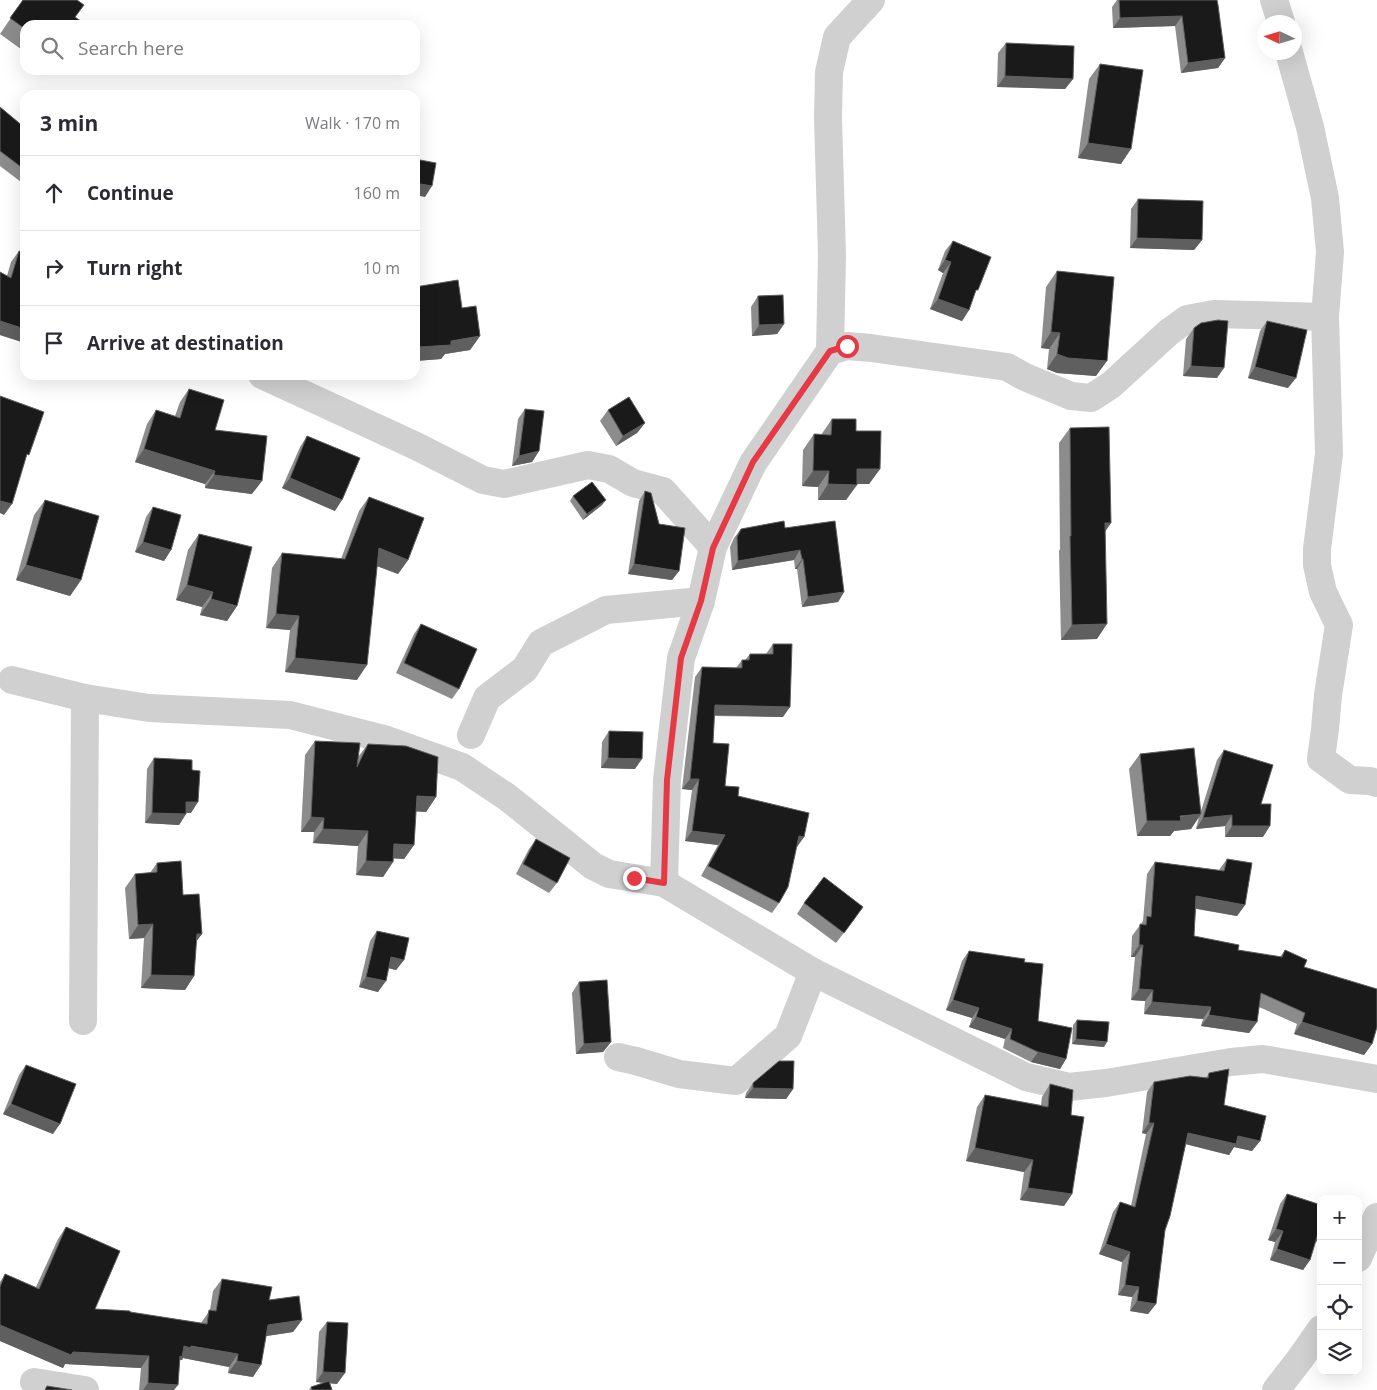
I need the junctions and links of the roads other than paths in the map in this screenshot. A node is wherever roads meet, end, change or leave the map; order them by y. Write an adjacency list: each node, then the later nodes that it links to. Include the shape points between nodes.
1 (871, 0): 4 (street, via 837,37 829,72)
2 (1291, 60): 3 (street, via 1325,198 1330,252)
3 (1325, 317): 4 (street, via 1214,314 1188,319 1111,385 1091,398 1071,396 1007,367 870,348 847,346); 11 (street, via 1329,454 1317,566 1323,592 1338,625 1321,760 1350,780)
4 (830, 351): 6 (street, via 753,462)
5 (273, 380): 6 (street, via 483,480 504,484 588,465 609,469 633,483 663,491)
6 (713, 548): 7 (street)
7 (701, 601): 10 (street, via 606,610 541,643 525,669 487,698); 12 (street, via 681,658 667,780)
8 (12, 680): 9 (street)
9 (85, 698): 12 (street, via 149,708 290,715 384,739 462,766 507,797 593,866 609,874); 14 (street)
10 (470, 735)
11 (1377, 783)
12 (664, 883): 13 (street)
13 (813, 972): 15 (street, via 788,1036 736,1081 679,1074); 16 (street, via 1026,1077 1069,1087 1263,1059)
14 (83, 1021)
15 (618, 1057)
16 (1377, 1079)
17 (1377, 1217): 18 (street)
18 (1362, 1249)
19 (1320, 1330): 22 (street)
20 (34, 1382): 21 (street)
21 (86, 1390)
22 (1276, 1390)

